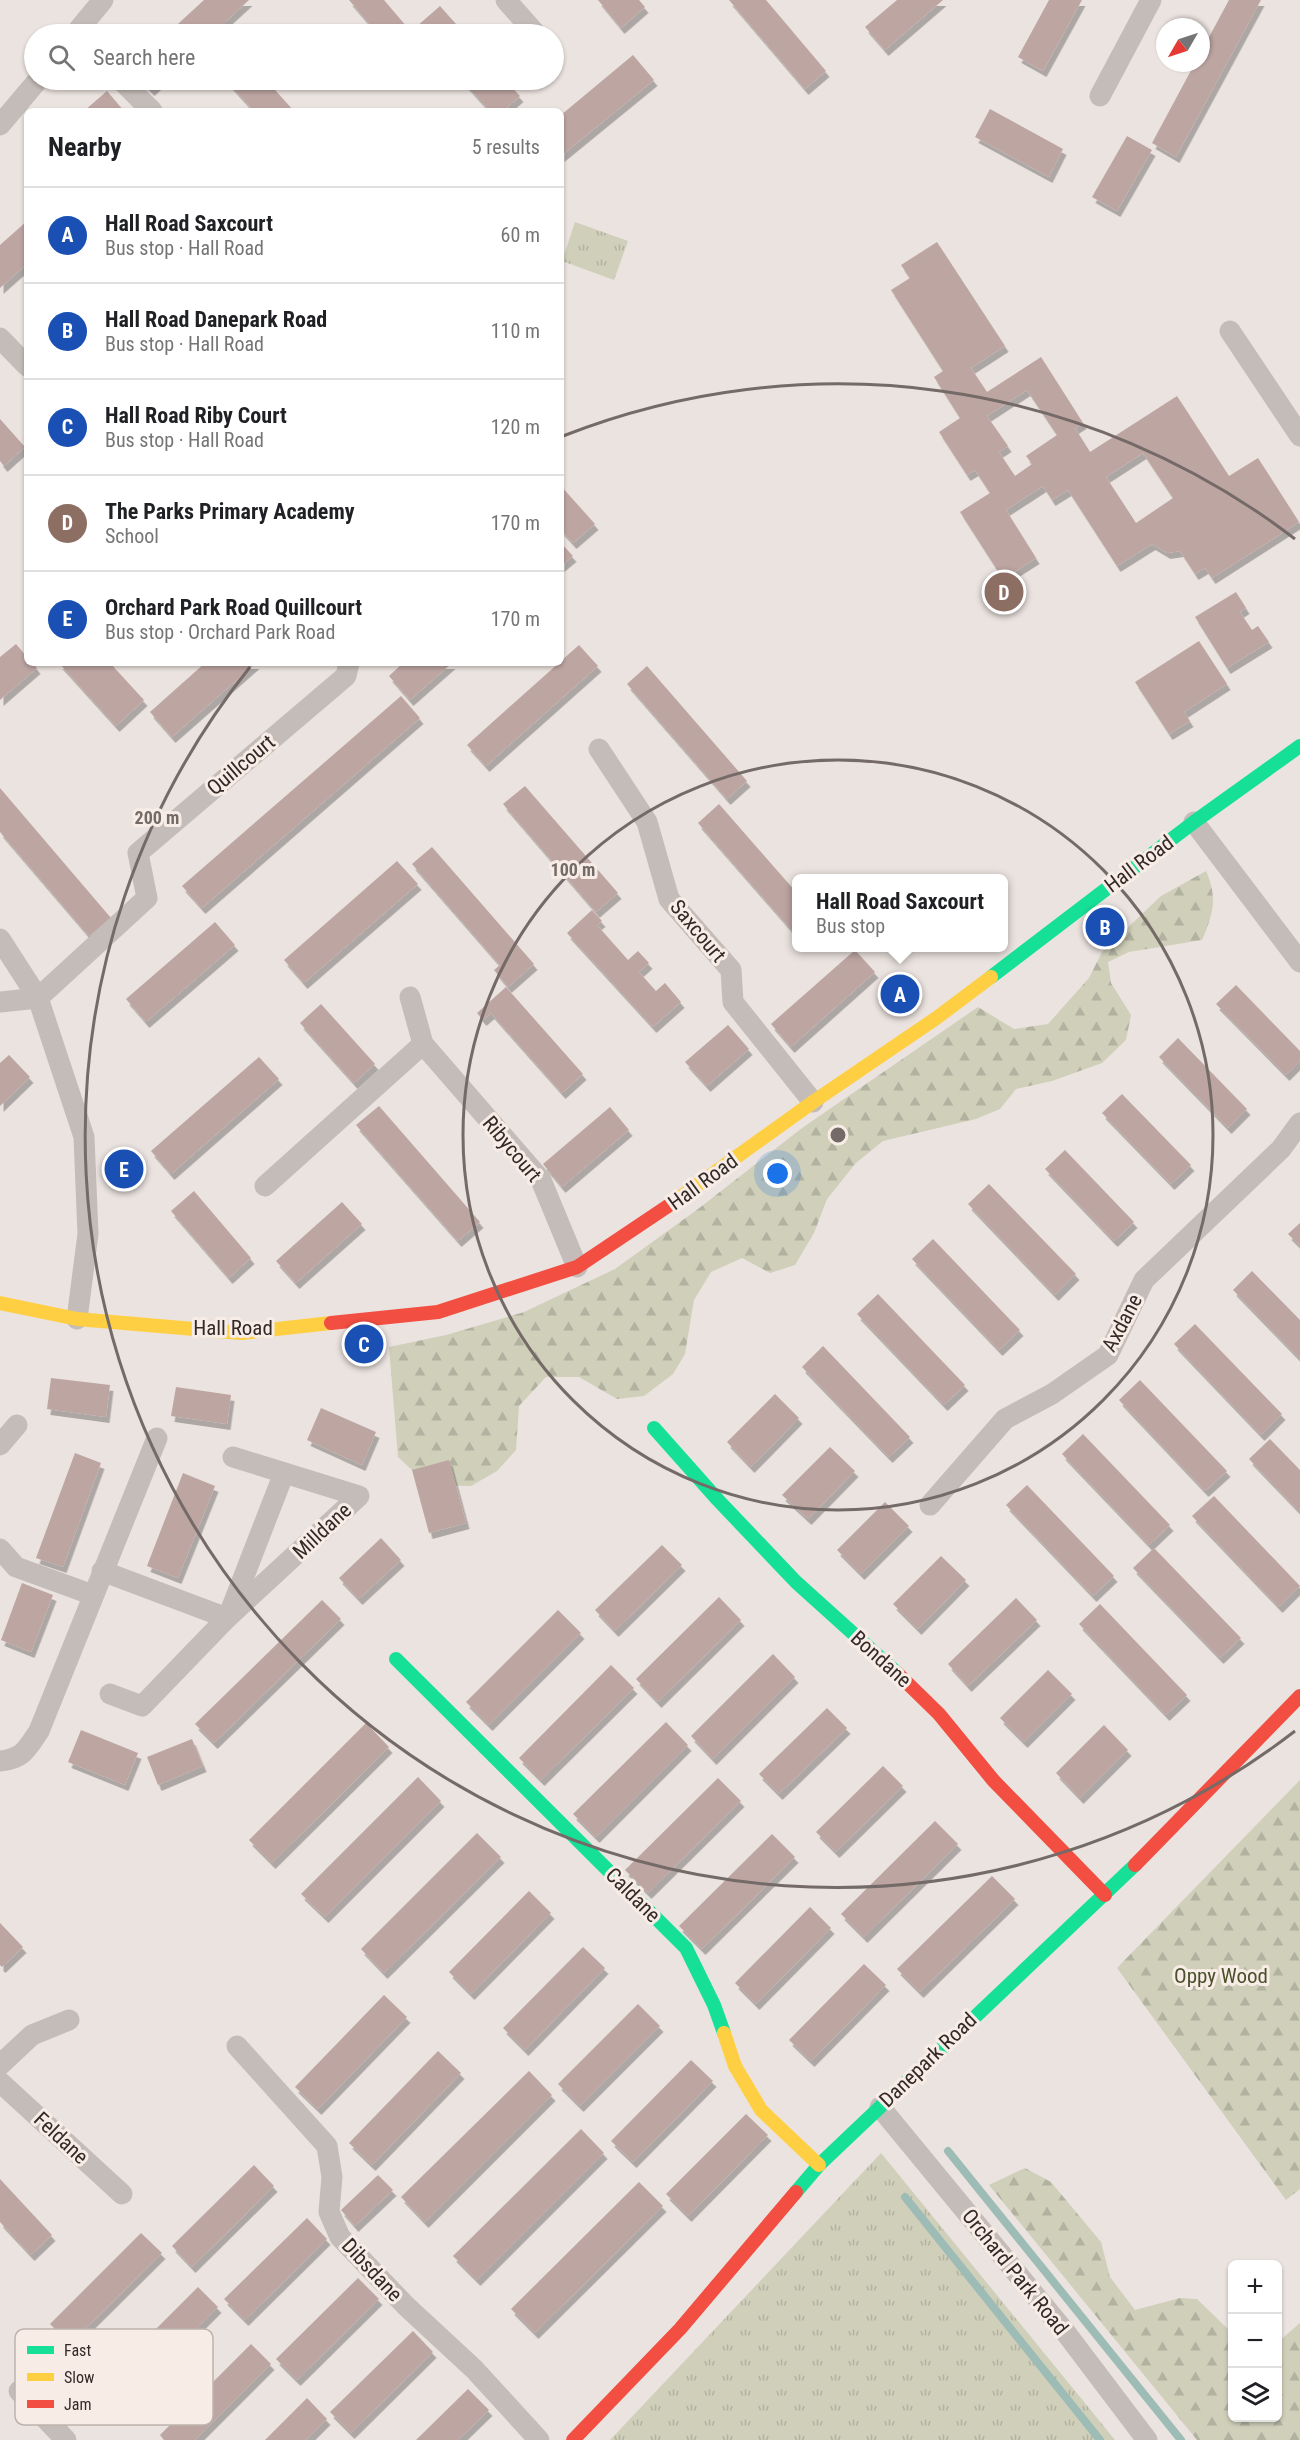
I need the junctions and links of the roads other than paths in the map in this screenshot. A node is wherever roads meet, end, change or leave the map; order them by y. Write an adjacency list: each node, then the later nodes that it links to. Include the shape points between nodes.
1 (103, 0): 4 (street)
2 (506, 0): 5 (street)
3 (1151, 0): 8 (street)
4 (85, 24)
5 (527, 24)
6 (30, 90): 10 (street)
7 (132, 90): 9 (street)
8 (1100, 96)
9 (149, 108)
10 (0, 125)
11 (1230, 331): 14 (street)
12 (0, 338): 13 (street)
13 (24, 363)
14 (1300, 436)
15 (348, 666): 22 (street, Quillcourt, via 346,676 138,853 147,898)
16 (1300, 746): 18 (street, Hall Road)
17 (599, 749): 25 (street, Saxcourt, via 647,822 669,899 731,970 733,1002)
18 (1194, 822): 20 (street); 25 (street, Hall Road, via 934,1019)
19 (0, 939): 22 (street)
20 (1300, 962)
21 (410, 997): 24 (street, Ribycourt)
22 (38, 998): 23 (street); 30 (street, via 84,1137 88,1234)
23 (0, 1002)
24 (423, 1044): 27 (street); 28 (street, Ribycourt, via 541,1180)
25 (813, 1102): 28 (street, Hall Road)
26 (1300, 1123): 37 (street, Axdane, via 1281,1149 1144,1280 1108,1355 1052,1394 1005,1419)
27 (265, 1186)
28 (577, 1267): 30 (street, Hall Road, via 438,1312 241,1332)
29 (0, 1303): 30 (street, Hall Road)
30 (77, 1319)
31 (17, 1425): 34 (street)
32 (654, 1428): 46 (street, Bondane, via 796,1582 939,1714 993,1780)
33 (156, 1438): 39 (street)
34 (0, 1444)
35 (233, 1457): 36 (street, Milldane)
36 (284, 1473): 41 (street, Milldane); 41 (street, Milldane, via 359,1496)
37 (930, 1505)
38 (0, 1549): 40 (street, via 16,1567)
39 (102, 1571): 40 (street); 41 (street)
40 (93, 1595): 45 (street, via 39,1731 25,1753)
41 (227, 1618): 43 (street, Milldane, via 142,1706)
42 (396, 1659): 52 (street, Caldane, via 686,1948 714,2005 735,2066 761,2110)
43 (110, 1694)
44 (1300, 1696): 46 (street, Danepark Road)
45 (0, 1761)
46 (1105, 1895): 51 (street, Danepark Road)
47 (69, 2020): 49 (street, via 32,2035)
48 (237, 2046): 56 (street, Dibsdane, via 327,2146 332,2177 329,2212 340,2237)
49 (0, 2065)
50 (0, 2082): 53 (street, Feldane)
51 (880, 2107): 52 (street, Danepark Road); 58 (street, Orchard Park Road)
52 (819, 2165): 57 (street, Danepark Road, via 680,2329)
53 (122, 2194)
54 (52, 2425): 55 (street)
55 (66, 2440)
56 (539, 2440)
57 (573, 2440)
58 (1147, 2440)

